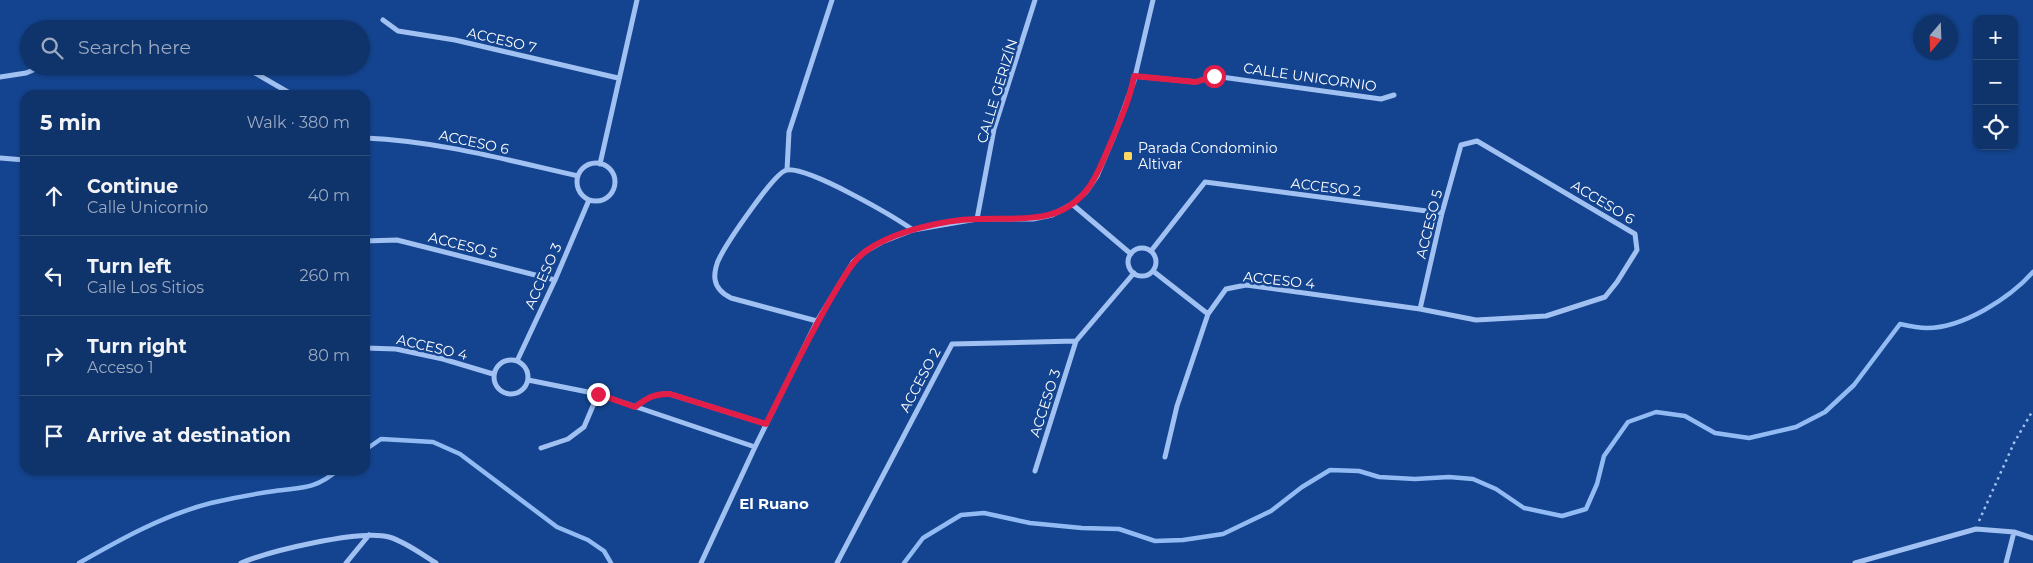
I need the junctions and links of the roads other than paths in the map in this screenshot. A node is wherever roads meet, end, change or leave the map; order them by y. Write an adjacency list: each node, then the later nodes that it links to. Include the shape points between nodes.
1 (637, 0): 10 (street)
2 (832, 0): 18 (street, via 789,132)
3 (1035, 0): 23 (street, CALLE GERIZÍN, via 994,129)
4 (1152, 0): 8 (street)
5 (383, 20): 10 (street, ACCESO 7, via 398,31 455,40)
6 (20, 74): 9 (street)
7 (259, 75): 11 (street)
8 (1134, 76): 12 (street, CALLE UNICORNIO, via 1196,82 1214,76 1381,99); 21 (street, via 1097,176)
9 (0, 77)
10 (618, 78): 17 (street)
11 (284, 90)
12 (1394, 95)
13 (370, 138): 19 (street, ACCESO 6, via 455,148)
14 (1461, 145): 22 (street, ACCESO 5); 31 (street, ACCESO 6, via 1477,141 1635,234 1637,250 1605,297 1546,316 1476,320)
15 (0, 158): 16 (street)
16 (20, 160)
17 (600, 164): 19 (street, via 584,167); 20 (street, via 611,170 614,188 607,198 595,202)
18 (787, 170): 24 (street, via 812,176 888,213); 33 (street, via 773,180 719,258 715,278 724,295 731,298)
19 (578, 176): 20 (street, via 577,188)
20 (589, 200): 30 (street, ACCESO 3)
21 (1072, 204): 23 (street, via 1033,219); 27 (street)
22 (1442, 214): 26 (street, ACCESO 2, via 1205,182); 31 (street, ACCESO 5)
23 (977, 219): 24 (street)
24 (913, 230): 33 (street, via 882,242 853,262)
25 (370, 241): 30 (street, ACCESO 5, via 397,240)
26 (1151, 251): 27 (street, via 1138,249); 28 (street, via 1156,263)
27 (1131, 254): 29 (street, via 1129,266)
28 (1153, 271): 29 (street, via 1142,276); 32 (street)
29 (1134, 273): 34 (street)
30 (555, 280): 36 (street, ACCESO 3)
31 (1420, 309): 32 (street, ACCESO 4, via 1246,285 1226,289)
32 (1208, 314): 44 (street, ACCESO 4, via 1177,406)
33 (817, 321): 41 (street)
34 (1076, 341): 45 (street, ACCESO 3); 56 (street, ACCESO 2, via 952,344)
35 (370, 348): 37 (street, ACCESO 4, via 396,349)
36 (517, 361): 37 (street, via 505,361 495,368); 38 (street, via 526,369)
37 (493, 374): 38 (street, via 495,386 504,394 522,391)
38 (528, 380): 39 (street)
39 (598, 394): 40 (street); 43 (street, via 584,427 568,439)
40 (635, 407): 41 (street, via 648,397 670,394); 42 (street)
41 (766, 424): 42 (street)
42 (755, 447): 55 (street)
43 (541, 448)
44 (1165, 457)
45 (1035, 471)
46 (1979, 521): 47 (street)
47 (1976, 529): 48 (street); 51 (street)
48 (2014, 532): 50 (street); 59 (street)
49 (369, 535): 52 (street, via 302,546); 53 (street); 54 (street, via 399,540)
50 (2033, 538)
51 (1880, 556): 57 (street); 58 (street)
52 (242, 563)
53 (346, 563)
54 (436, 563)
55 (701, 563)
56 (837, 563)
57 (1855, 563)
58 (1880, 563)
59 (2006, 563)

